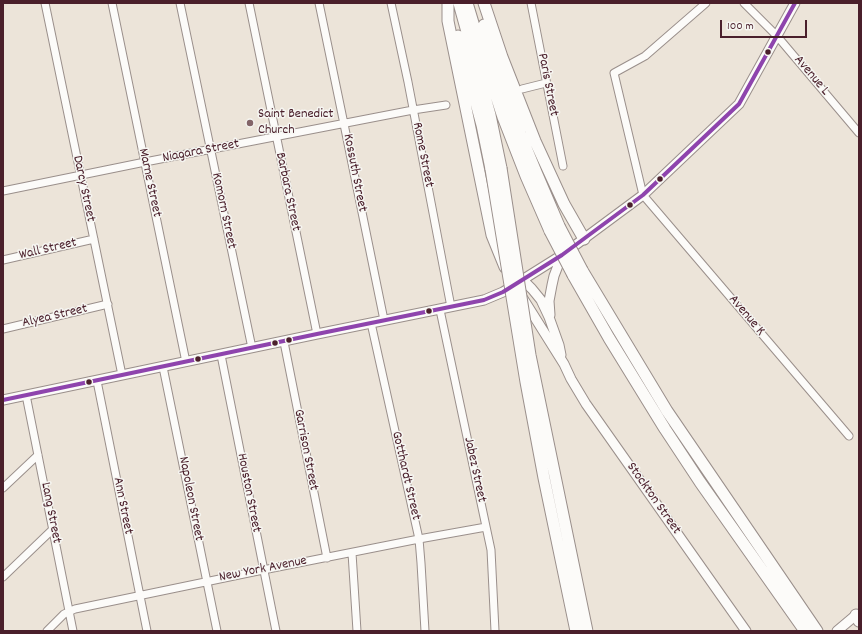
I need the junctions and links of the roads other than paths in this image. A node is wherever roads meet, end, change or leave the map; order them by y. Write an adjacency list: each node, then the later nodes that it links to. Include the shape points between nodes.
1 (44, 3): 28 (street, Darcy Street)
2 (112, 3): 25 (street, Marne Street)
3 (180, 3): 24 (street, Komorn Street)
4 (249, 3): 23 (street, Barbara Street)
5 (319, 3): 21 (street, Kossuth Street)
6 (391, 3): 20 (street, Rome Street)
7 (448, 3): 27 (highway); 36 (highway, via 448,21 492,234 502,262)
8 (459, 3): 27 (highway, via 490,115)
9 (467, 3): 31 (highway, via 503,116 526,176)
10 (477, 3): 31 (highway, via 492,53)
11 (484, 3): 33 (highway, via 534,141)
12 (531, 3): 17 (street, Paris Street)
13 (706, 3): 30 (street, via 645,56 614,73)
14 (744, 3): 16 (street, Avenue L)
15 (795, 3): 16 (main road)
16 (777, 36): 22 (street, Avenue L); 30 (main road, via 739,104)
17 (546, 83): 18 (street); 26 (street, Paris Street)
18 (522, 89)
19 (446, 105): 20 (street, Niagara Street)
20 (413, 110): 21 (street, Niagara Street); 38 (street, Rome Street)
21 (344, 124): 23 (street, Niagara Street); 40 (street, Kossuth Street)
22 (859, 133)
23 (276, 137): 24 (street, Niagara Street); 44 (street, Barbara Street)
24 (211, 150): 25 (street, Niagara Street); 46 (street, Komorn Street)
25 (145, 162): 28 (street, Niagara Street); 48 (street, Marne Street)
26 (563, 166)
27 (496, 168): 78 (highway, bridge, via 526,382); 79 (highway, bridge, via 530,355)
28 (80, 176): 29 (street, Niagara Street); 32 (street, Darcy Street)
29 (3, 191)
30 (643, 195): 33 (main road); 55 (street, Avenue K)
31 (555, 228): 69 (highway, bridge, via 577,273)
32 (94, 239): 35 (street, Wall Street); 37 (street, Darcy Street)
33 (584, 239): 34 (main road)
34 (562, 255): 36 (main road); 42 (main road, via 549,301)
35 (3, 260)
36 (519, 283): 38 (main road, via 484,300); 42 (main road, Stockton Street, via 532,289 541,300); 49 (main road, Stockton Street)
37 (108, 304): 43 (street, Alyea Street); 51 (street, Darcy Street)
38 (451, 307): 39 (main road)
39 (440, 310): 40 (main road); 58 (street, Jabez Street)
40 (384, 320): 41 (main road)
41 (371, 324): 44 (main road); 60 (street, Gotthardt Street)
42 (551, 324): 49 (main road, Stockton Street)
43 (3, 329)
44 (317, 334): 45 (main road)
45 (284, 342): 46 (main road); 62 (street, Garrison Street)
46 (252, 348): 47 (main road)
47 (221, 355): 48 (main road); 63 (street, Houston Street)
48 (186, 362): 50 (main road)
49 (564, 364): 80 (main road, Stockton Street, via 586,404)
50 (163, 367): 51 (main road); 65 (street, Napoleon Street)
51 (122, 375): 52 (main road)
52 (97, 381): 53 (main road); 66 (street, Ann Street)
53 (26, 395): 54 (main road); 56 (street, Lang Street)
54 (3, 400)
55 (849, 436)
56 (38, 455): 57 (street); 59 (street, Lang Street)
57 (3, 488)
58 (486, 527): 60 (street, New York Avenue); 77 (street, Jabez Street, via 491,550)
59 (52, 529): 64 (street); 67 (street, Lang Street)
60 (419, 539): 61 (street, New York Avenue); 76 (street, Gotthardt Street)
61 (352, 553): 62 (street, New York Avenue); 75 (street)
62 (327, 558): 63 (street, New York Avenue)
63 (263, 570): 65 (street, New York Avenue); 74 (street, Houston Street)
64 (3, 577)
65 (207, 582): 66 (street, New York Avenue); 73 (street, Napoleon Street)
66 (140, 595): 67 (street, New York Avenue); 72 (street, Ann Street)
67 (70, 612): 70 (street, New York Avenue, via 64,614); 71 (street, Lang Street)
68 (858, 616): 81 (main road)
69 (809, 628)
70 (47, 631)
71 (74, 631)
72 (147, 631)
73 (217, 631)
74 (276, 631)
75 (357, 631)
76 (425, 631)
77 (495, 631)
78 (576, 631)
79 (587, 631)
80 (746, 631)
81 (837, 631)

